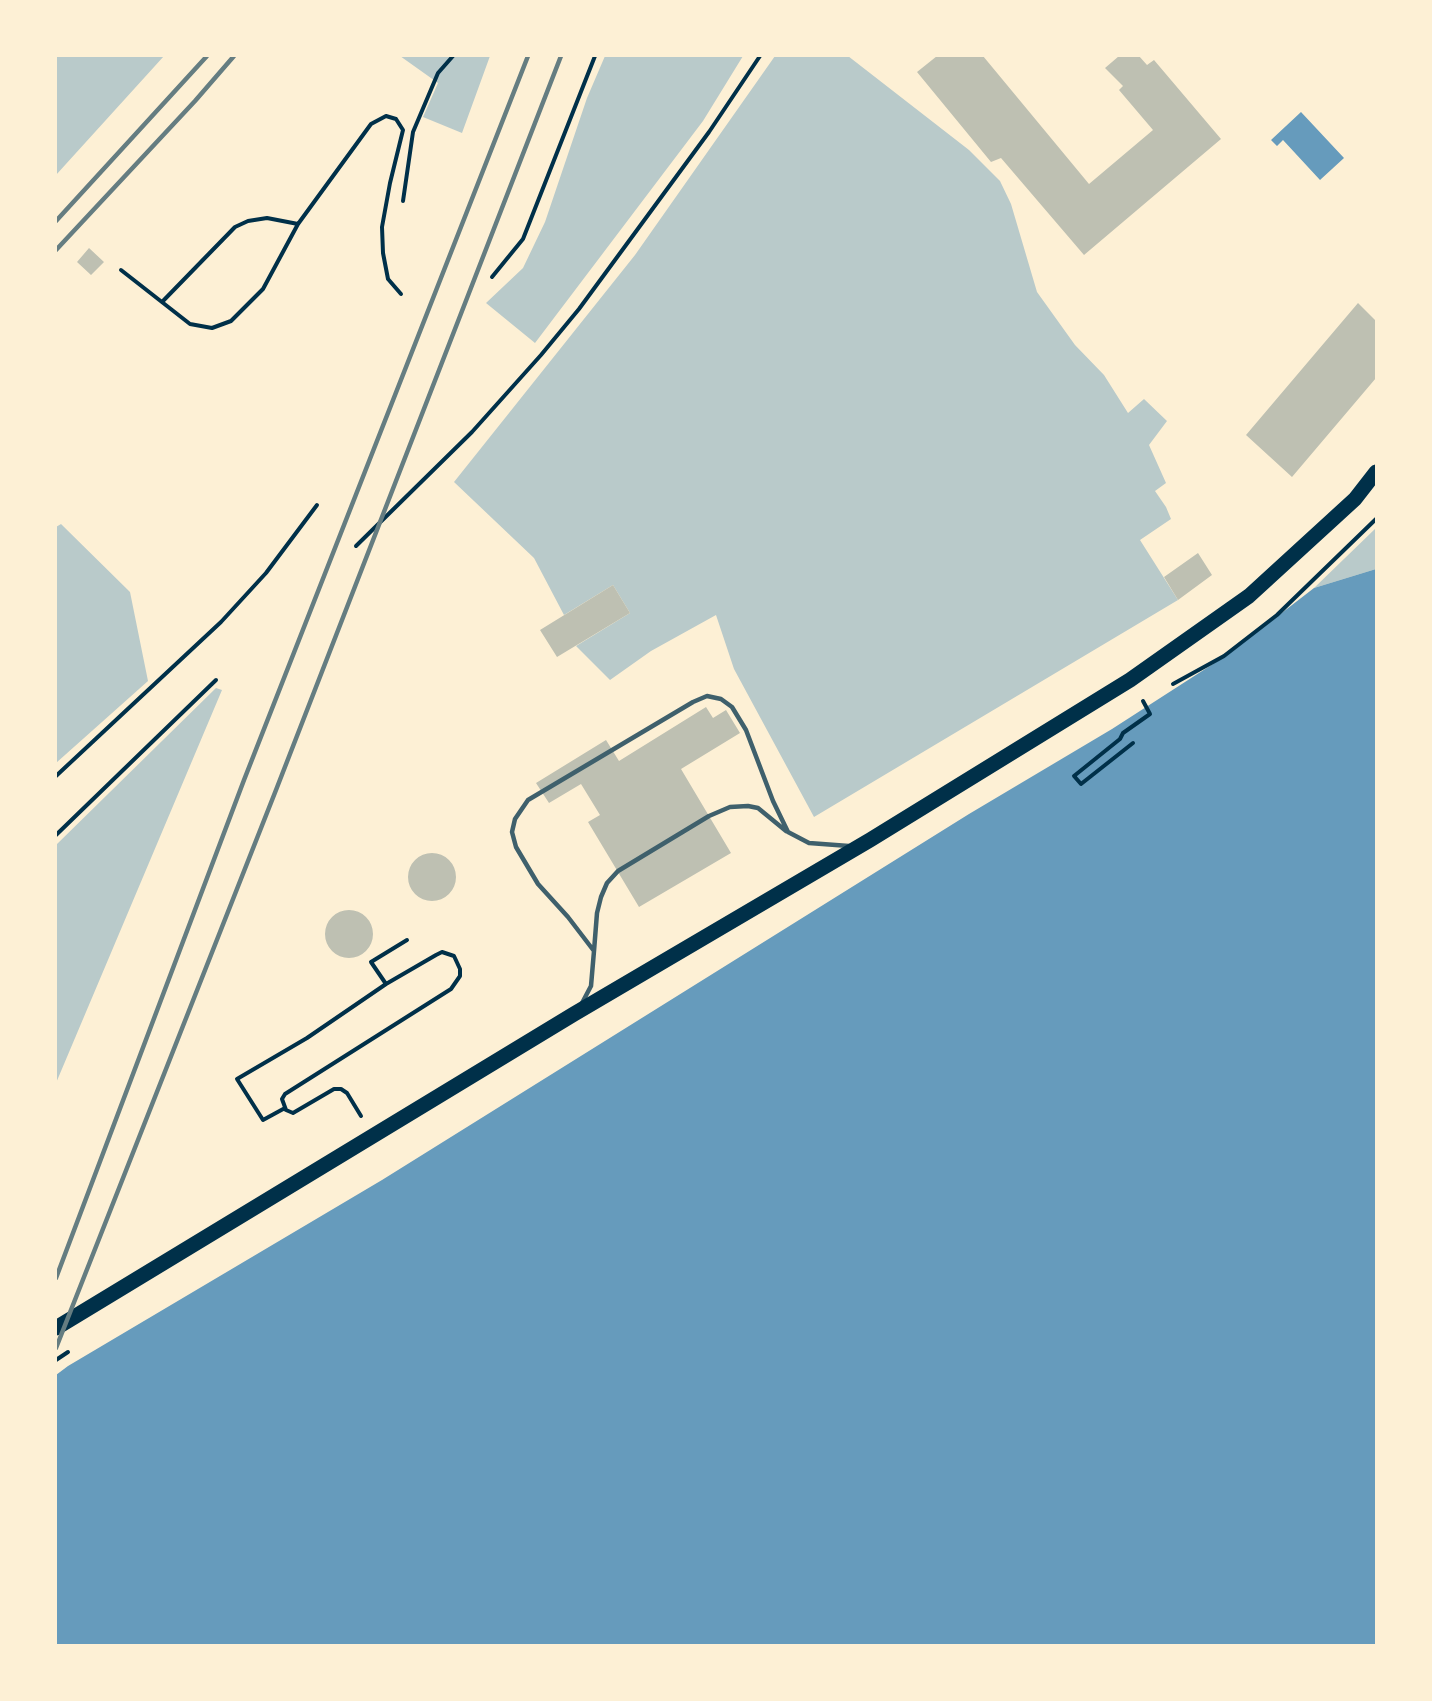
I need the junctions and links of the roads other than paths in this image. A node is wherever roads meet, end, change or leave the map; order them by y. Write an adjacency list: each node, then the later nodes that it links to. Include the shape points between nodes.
1 (1377, 472): 3 (main road, via 1355,499 1249,596 1130,680)
2 (788, 832): 3 (lane, via 809,843); 4 (lane, via 758,808 730,807 618,871 601,897); 4 (lane, via 746,730 732,707 707,696 528,800 515,819 512,832 516,847 538,884)
3 (858, 847): 5 (main road)
4 (594, 951): 5 (lane, via 591,986)
5 (574, 1014): 6 (main road)
6 (56, 1328)

